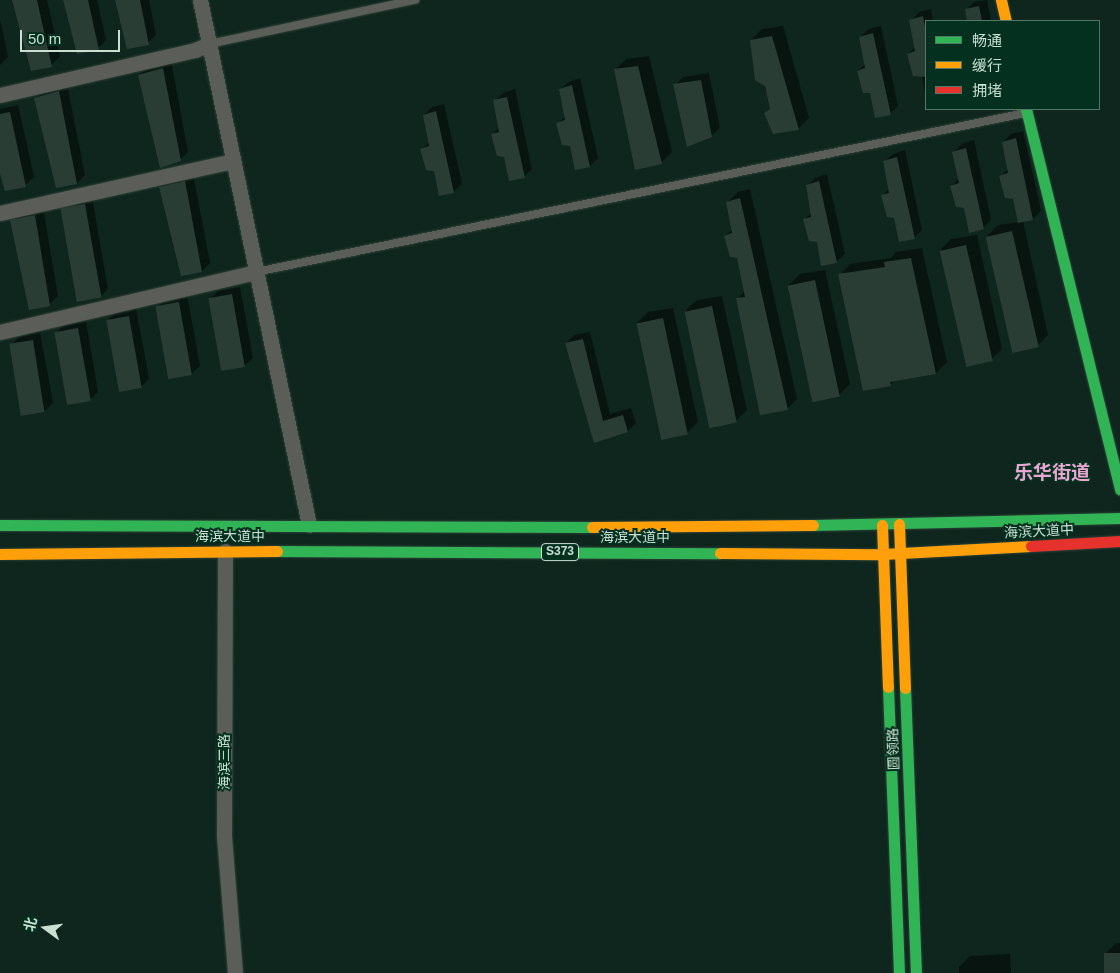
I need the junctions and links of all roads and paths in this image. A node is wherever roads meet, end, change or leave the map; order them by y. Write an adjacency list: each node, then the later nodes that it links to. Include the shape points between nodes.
1 (200, 0): 5 (street)
2 (415, 0): 5 (lane)
3 (1001, 0): 4 (main road)
4 (1006, 20)
5 (209, 44): 6 (street, via 195,50); 8 (street)
6 (0, 95)
7 (1027, 111): 10 (lane); 12 (main road)
8 (233, 161): 9 (street); 10 (street)
9 (0, 213)
10 (256, 272): 11 (street); 16 (street)
11 (0, 332)
12 (1120, 490)
13 (1120, 518): 14 (main road, 海滨大道中 / S373)
14 (899, 524): 17 (main road, 海滨大道中 / S373); 20 (main road, 圆领路)
15 (0, 525): 16 (main road, 海滨大道中 / S373)
16 (309, 525): 17 (main road, 海滨大道中 / S373)
17 (882, 525): 22 (main road, 圆领路)
18 (1120, 542): 20 (main road, 海滨大道中 / S373)
19 (225, 550): 21 (main road, 海滨大道中 / S373); 22 (main road, 海滨大道中 / S373); 23 (street, 海滨三路, via 224,836)
20 (900, 553): 22 (main road, 海滨大道中 / S373); 25 (main road, 圆领路)
21 (0, 554)
22 (883, 554): 24 (main road, 圆领路)
23 (234, 973)
24 (899, 973)
25 (916, 973)

